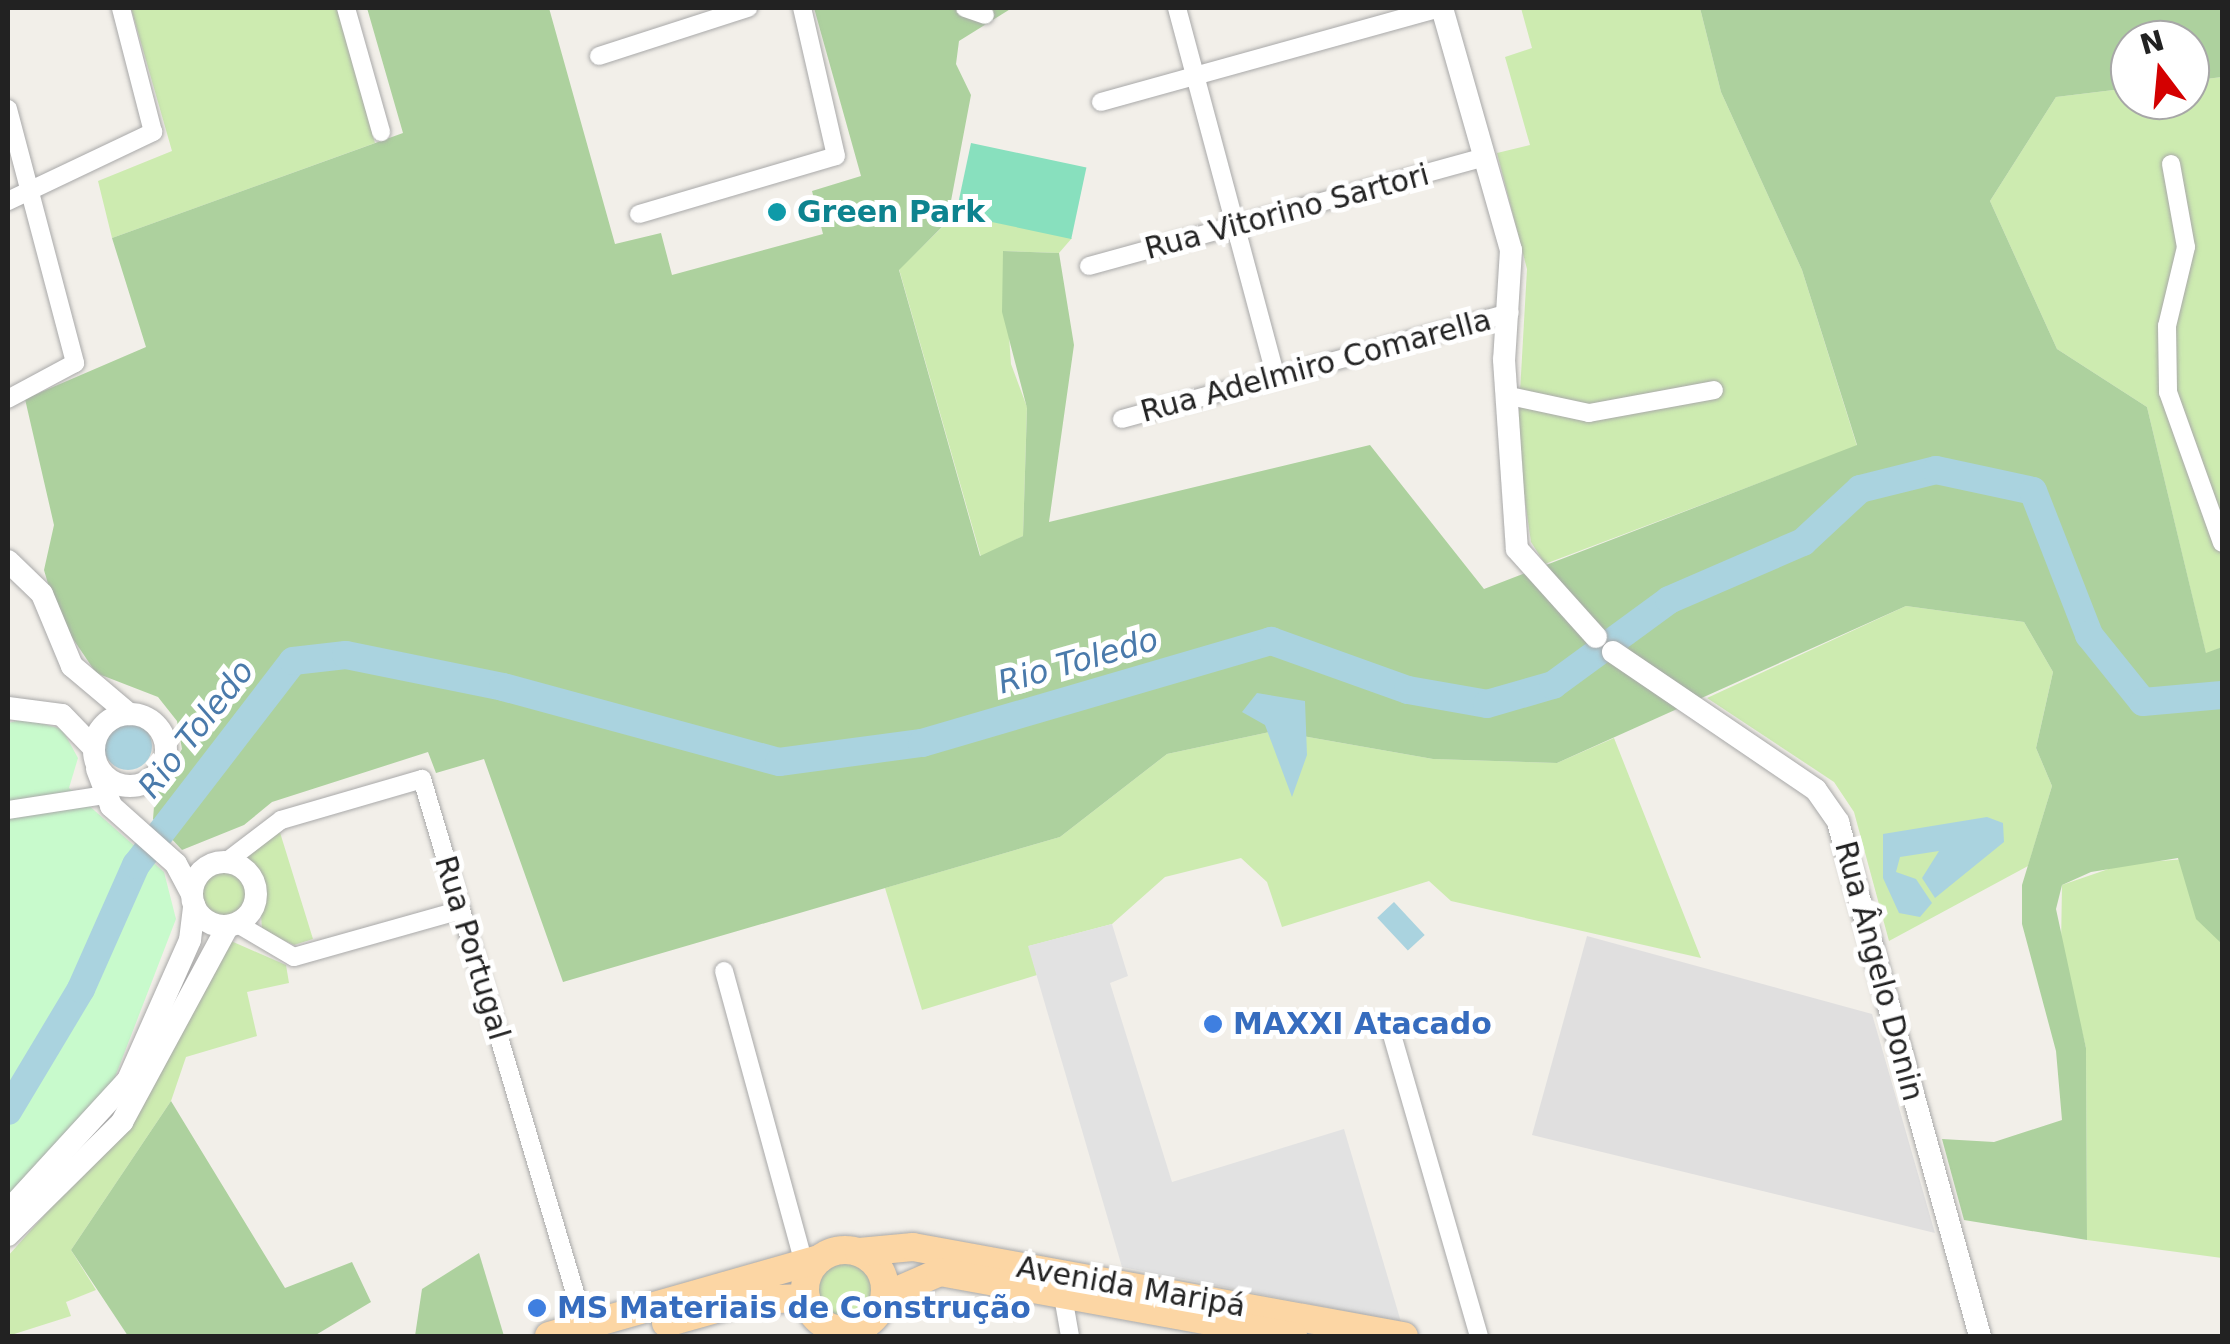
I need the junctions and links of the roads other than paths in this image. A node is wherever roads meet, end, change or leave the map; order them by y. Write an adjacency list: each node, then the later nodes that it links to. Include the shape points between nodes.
1 (121, 8): 16 (street, via 153,125 149,137)
2 (346, 8): 13 (street)
3 (748, 8): 9 (street)
4 (802, 8): 18 (street, via 840,148)
5 (964, 8): 8 (street)
6 (1177, 8): 10 (street)
7 (1441, 8): 10 (street); 14 (street, Rua Ângelo Donin)
8 (985, 15)
9 (599, 56)
10 (1195, 74): 11 (street); 19 (street)
11 (1101, 102)
12 (8, 109): 16 (street)
13 (381, 132)
14 (1485, 157): 19 (street, Rua Vitorino Sartori); 21 (street, Rua Ângelo Donin, via 1511,250)
15 (2170, 164): 27 (street, via 2186,247 2166,326 2168,392)
16 (30, 192): 17 (street); 25 (street, via 75,362)
17 (8, 201)
18 (639, 214)
19 (1236, 226): 20 (street, Rua Vitorino Sartori); 22 (street)
20 (1089, 266)
21 (1510, 313): 22 (street, Rua Adelmiro Comarella); 24 (street, Rua Ângelo Donin)
22 (1276, 377): 26 (street, Rua Adelmiro Comarella)
23 (1714, 390): 24 (street, via 1602,413)
24 (1505, 395): 58 (street, Rua Ângelo Donin, via 1518,549 1604,645 1816,790 1838,822)
25 (8, 399)
26 (1122, 419)
27 (2222, 543)
28 (8, 560): 30 (street, via 37,585 63,652)
29 (8, 708): 31 (street, via 62,715)
30 (129, 714): 31 (street, via 101,728); 32 (street, via 151,720 164,739 165,762)
31 (98, 771): 32 (street, via 120,786); 33 (street, via 57,801); 34 (street)
32 (151, 780): 34 (street, via 135,812)
33 (8, 810)
34 (139, 838): 35 (street)
35 (168, 859): 36 (street); 37 (street)
36 (216, 865): 37 (street); 38 (street, Rua Portugal, via 281,820 418,776); 39 (street, via 256,887 254,907)
37 (193, 900): 39 (street, via 207,922); 42 (street, via 190,940 128,1080)
38 (461, 910): 39 (street, via 294,957); 49 (street, Rua Portugal)
39 (232, 924): 43 (street, via 122,1122)
40 (724, 971): 45 (street)
41 (1390, 1028): 57 (street)
42 (8, 1211)
43 (8, 1235)
44 (859, 1252): 45 (main road); 46 (main road, Avenida Maripá, via 913,1247); 47 (main road, via 880,1269)
45 (812, 1261): 48 (main road); 49 (main road)
46 (1061, 1285): 47 (main road, Avenida Maripá, via 940,1272); 54 (street); 55 (main road, Avenida Maripá); 56 (main road, Avenida Maripá)
47 (884, 1296): 50 (main road)
48 (806, 1298): 51 (main road); 53 (main road, via 748,1300)
49 (585, 1326): 52 (main road)
50 (865, 1329): 51 (main road)
51 (829, 1330)
52 (549, 1336)
53 (617, 1336)
54 (1070, 1336)
55 (1293, 1336)
56 (1404, 1336)
57 (1479, 1336)
58 (1980, 1336)

